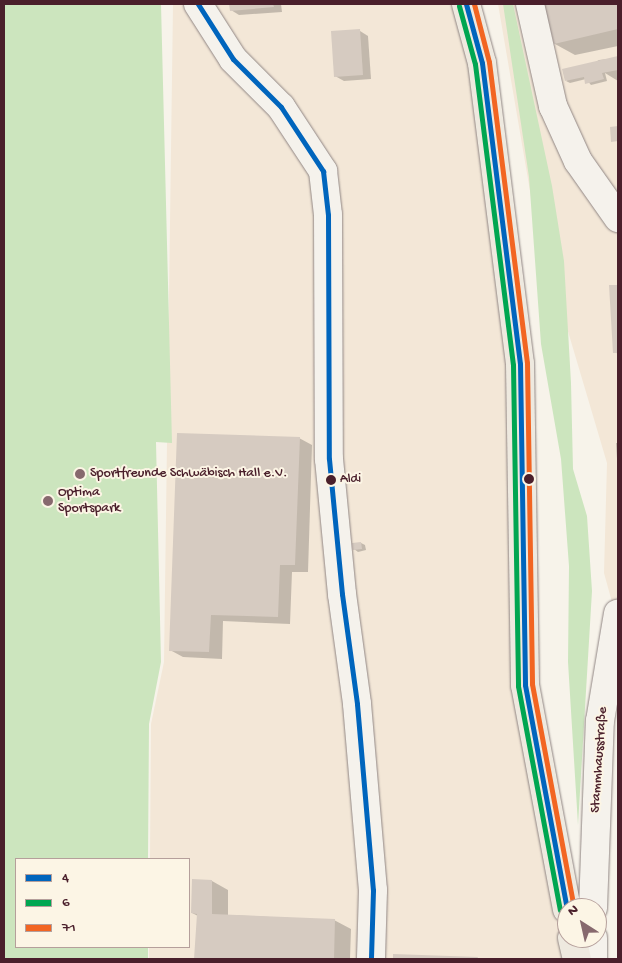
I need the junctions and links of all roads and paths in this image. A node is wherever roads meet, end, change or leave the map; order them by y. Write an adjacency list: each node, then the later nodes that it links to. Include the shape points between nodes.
1 (198, 4): 8 (street, via 233,59 281,107 322,171 328,214 329,459 357,704 373,890)
2 (466, 4): 6 (main road, via 482,64 520,364 525,685)
3 (530, 4): 4 (street, via 553,106 578,161)
4 (618, 218)
5 (618, 613): 7 (street, Stammhausstraße, via 600,721)
6 (565, 898)
7 (593, 898)
8 (371, 959)

